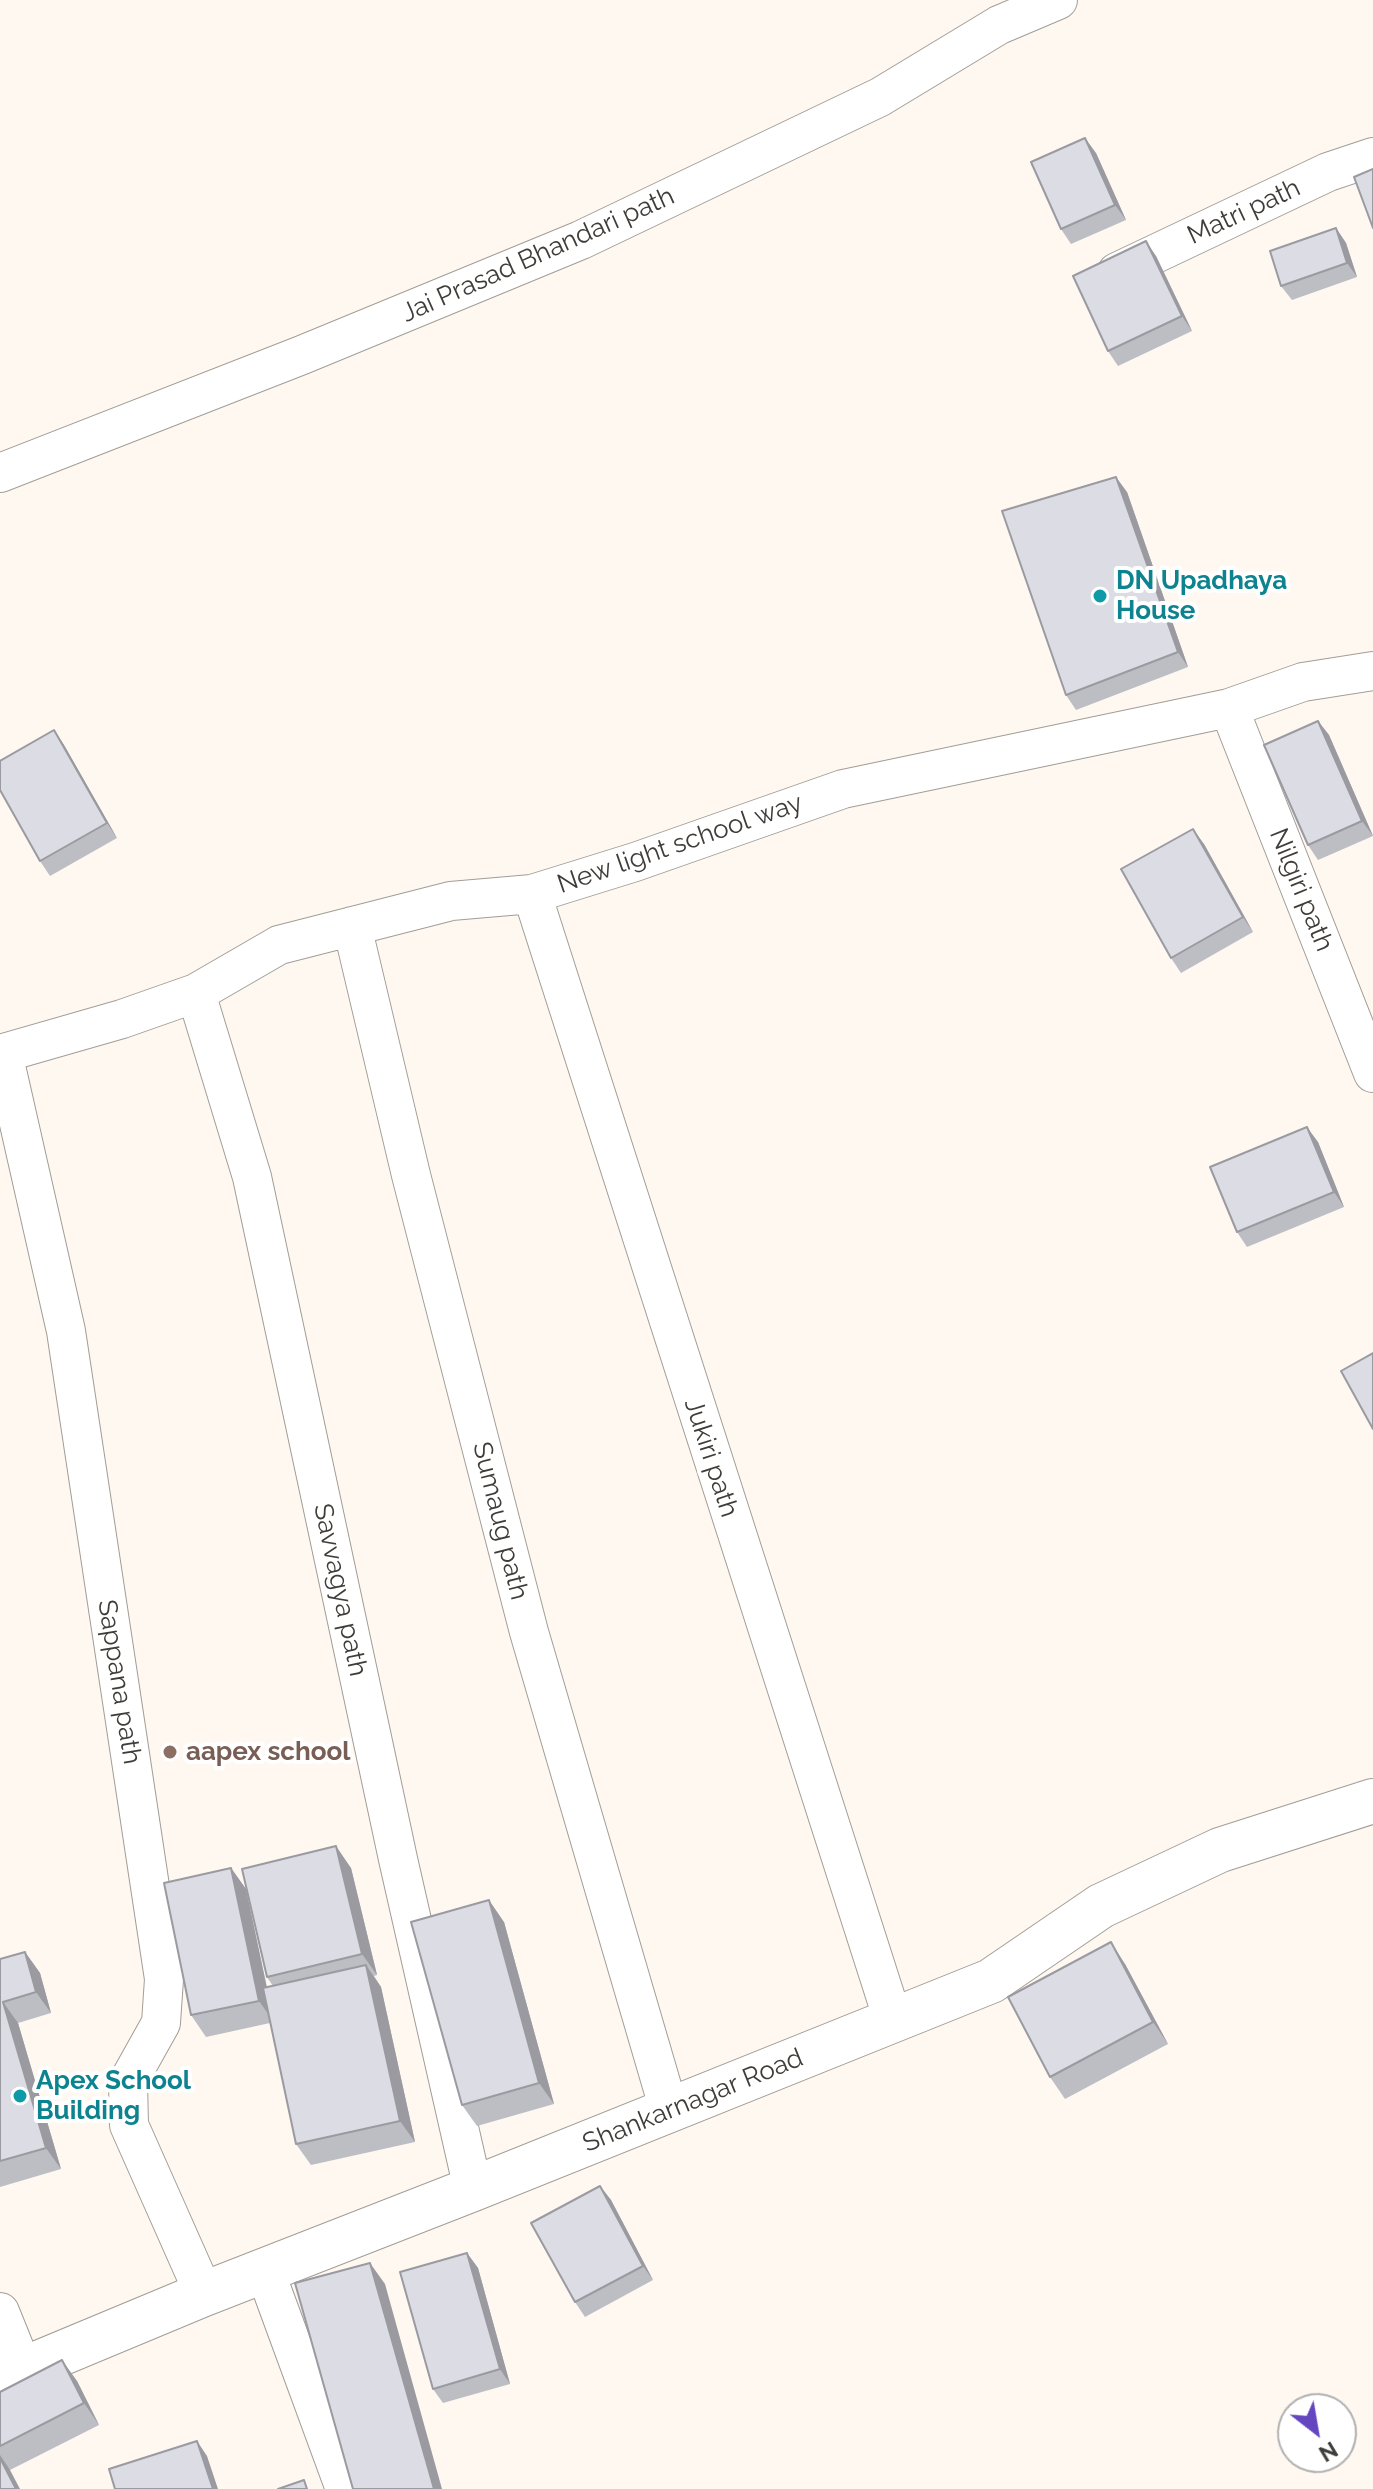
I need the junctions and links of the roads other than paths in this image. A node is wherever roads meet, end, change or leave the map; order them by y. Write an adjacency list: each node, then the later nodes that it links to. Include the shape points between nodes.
1 (1058, 0): 4 (street, Jai Prasad Bhandari path, via 999,25 880,97 581,240)
2 (1373, 157): 3 (street, Matri path, via 1328,172)
3 (1117, 272)
4 (0, 473)
5 (1373, 671): 6 (street, New light school way, via 1303,682)
6 (1229, 708): 7 (street, New light school way, via 843,789); 11 (street, Nilgiri path)
7 (532, 894): 8 (street, New light school way, via 451,901); 13 (street, Jukiri path)
8 (352, 926): 9 (street, New light school way, via 279,945); 14 (street, Sumaug path, via 529,1632)
9 (196, 993): 10 (street, New light school way); 15 (street, Savvagya path, via 252,1177)
10 (1, 1053): 17 (street, Sappana path, via 66,1331 164,1979 161,2023 128,2082 129,2125)
11 (1373, 1073)
12 (1373, 1801): 13 (street, Shankarnagar Road, via 1220,1850 1101,1906 991,1981)
13 (893, 2020): 14 (street, Shankarnagar Road)
14 (669, 2110): 15 (street, Shankarnagar Road)
15 (473, 2189): 16 (street, Shankarnagar Road)
16 (265, 2271): 17 (street, Shankarnagar Road); 20 (street)
17 (204, 2294): 19 (street, Shankarnagar Road)
18 (0, 2312): 19 (street)
19 (11, 2374)
20 (345, 2489)

